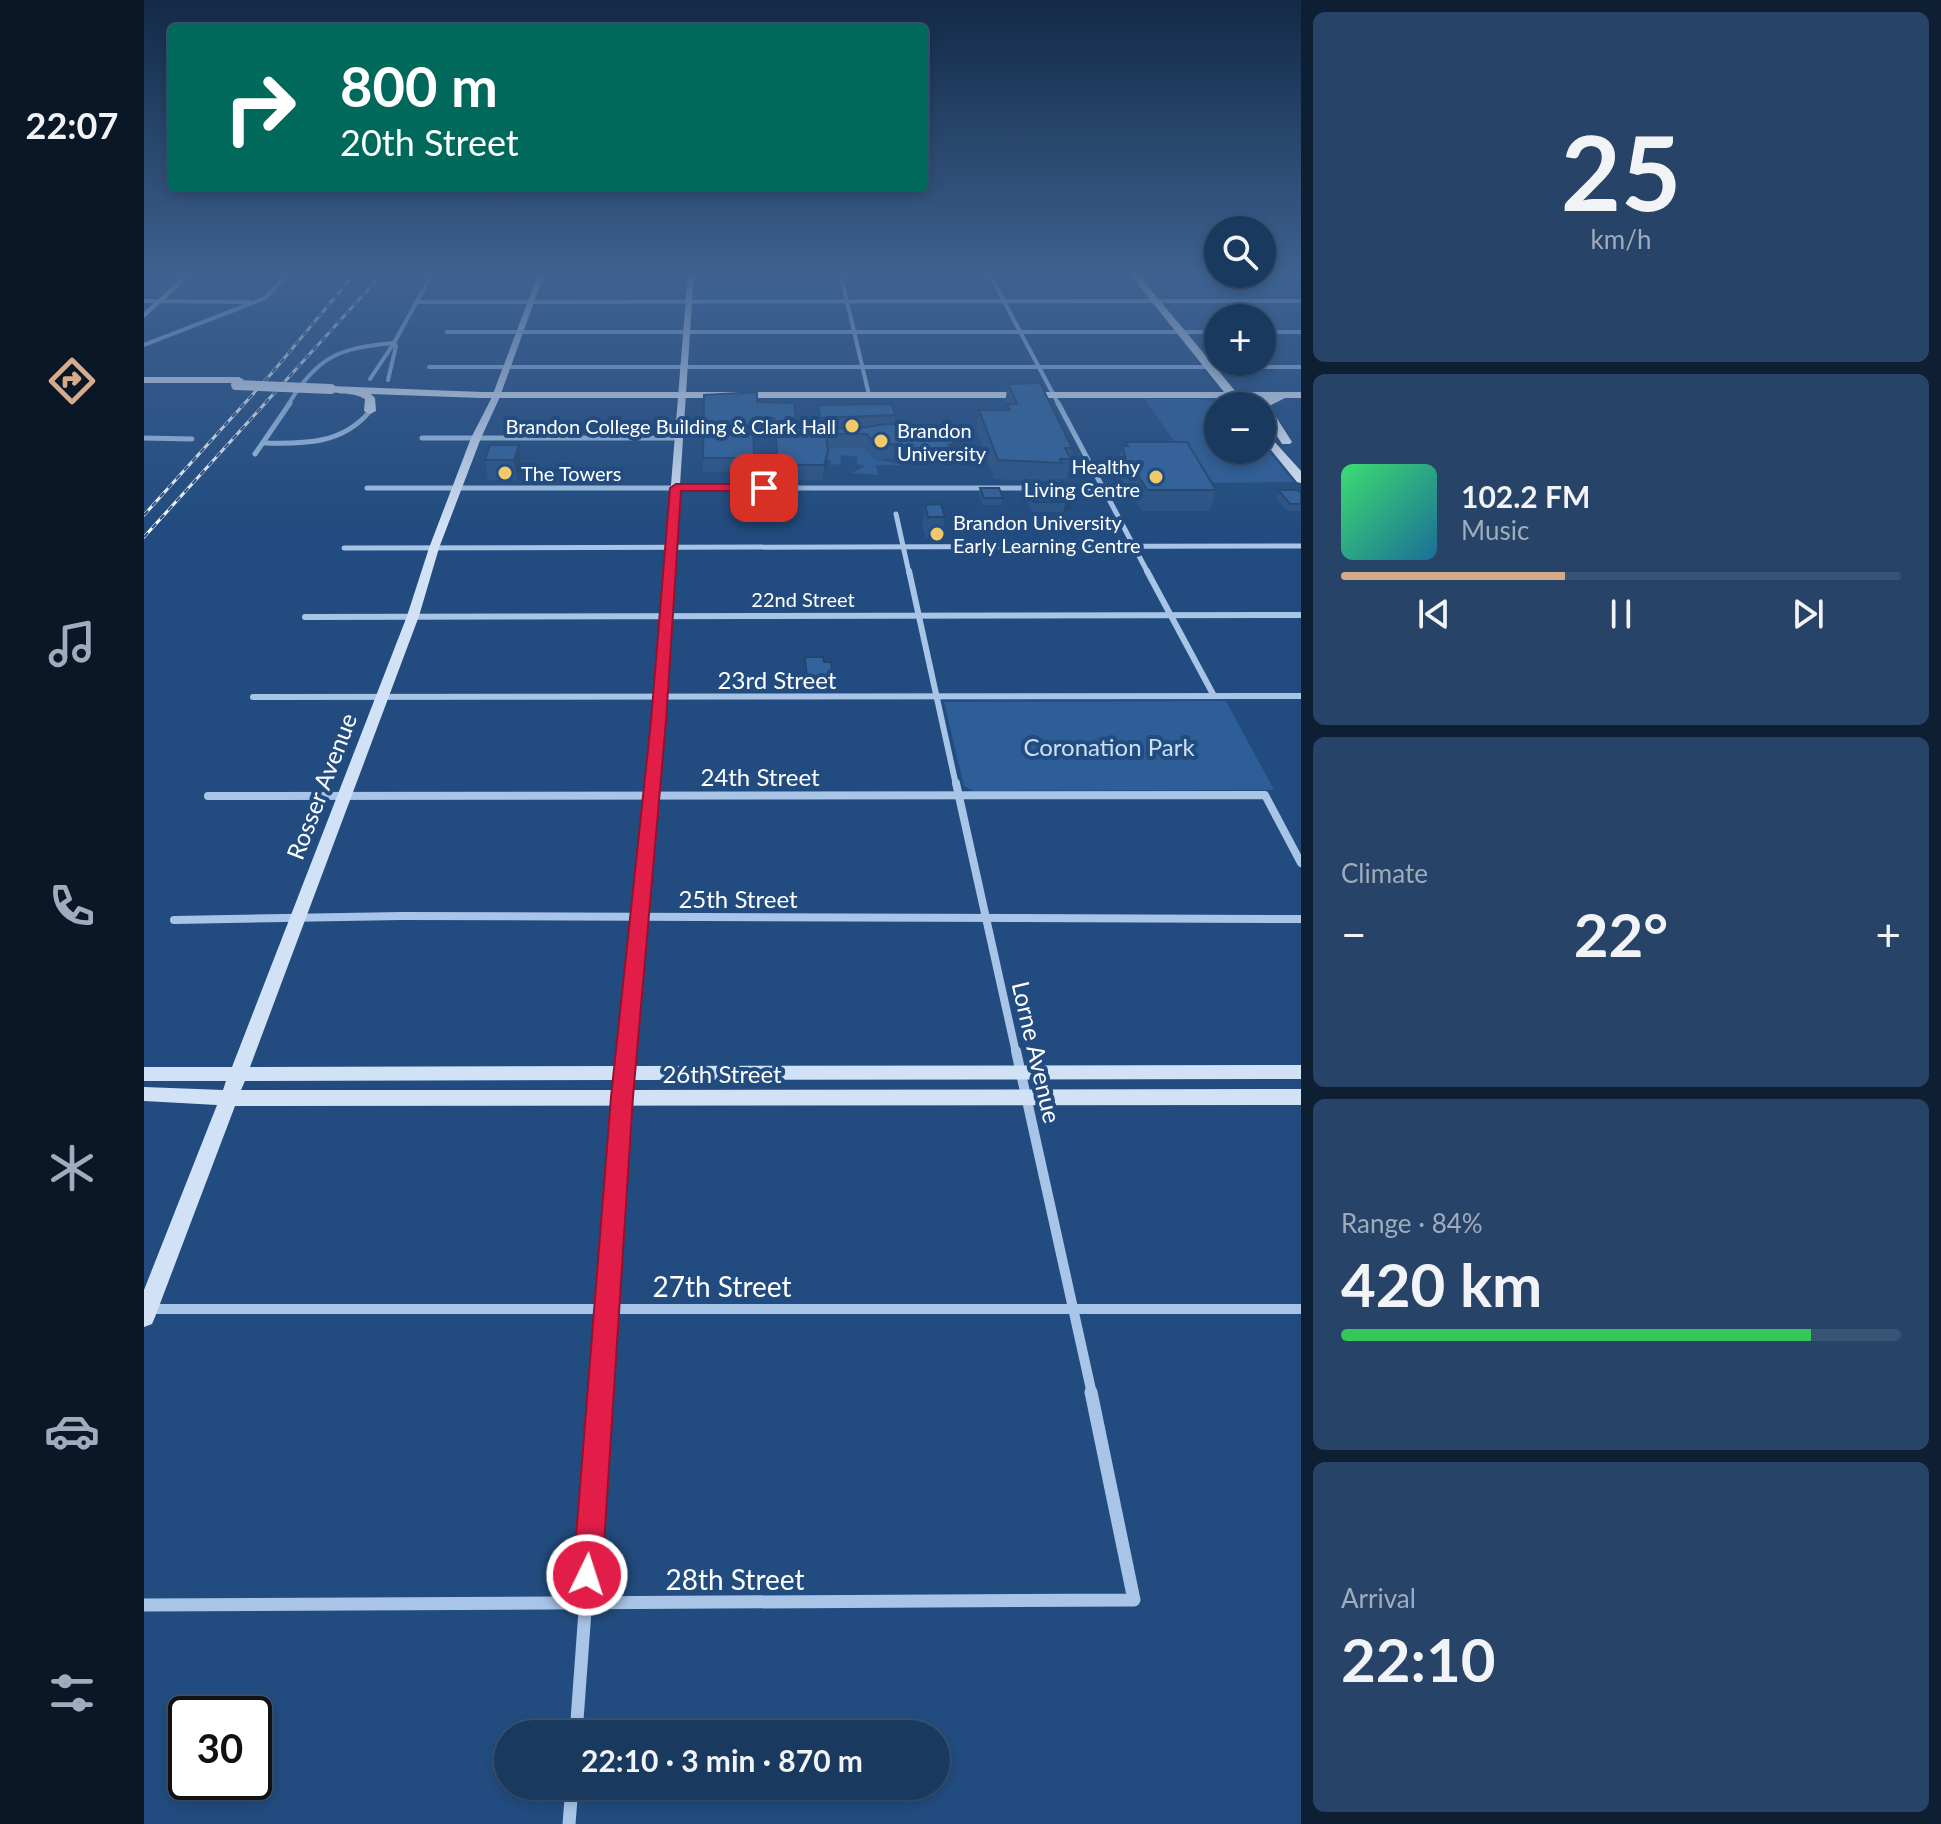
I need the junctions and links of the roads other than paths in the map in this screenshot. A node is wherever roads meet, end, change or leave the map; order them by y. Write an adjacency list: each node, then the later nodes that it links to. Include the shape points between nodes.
1 (328, 357): 36 (street, via 320,361)
2 (384, 357): 16 (street)
3 (393, 357): 17 (street)
4 (510, 357): 10 (street, Rosser Avenue)
5 (686, 357): 11 (street)
6 (861, 357): 12 (street)
7 (1034, 357): 13 (street)
8 (1206, 357): 18 (main road)
9 (1212, 357): 18 (main road)
10 (507, 366): 11 (street); 14 (street); 23 (street, Rosser Avenue)
11 (685, 366): 12 (street); 24 (street)
12 (863, 366): 13 (street); 25 (street)
13 (1039, 366): 18 (street); 26 (street)
14 (429, 367)
15 (1301, 367): 18 (street)
16 (370, 379): 20 (main road)
17 (388, 380): 22 (main road)
18 (1228, 380): 21 (main road); 21 (main road, via 1215,381 1213,387); 26 (main road, via 1209,398); 27 (main road)
19 (144, 382): 20 (main road, bridge)
20 (354, 388): 22 (main road); 28 (main road, via 370,398)
21 (1141, 390): 26 (main road)
22 (405, 391): 23 (main road); 28 (main road)
23 (497, 393): 24 (main road); 32 (street, Rosser Avenue)
24 (684, 393): 25 (main road); 33 (street)
25 (868, 393): 26 (main road)
26 (1053, 393): 46 (street)
27 (1301, 393): 35 (main road, via 1263,405)
28 (370, 411): 36 (street, via 361,425 338,436)
29 (1276, 430): 35 (main road)
30 (144, 438): 34 (street)
31 (422, 438): 32 (street)
32 (476, 438): 33 (street); 42 (street, Rosser Avenue)
33 (680, 438): 43 (street)
34 (192, 439)
35 (1286, 442): 39 (main road)
36 (265, 443): 38 (street)
37 (1276, 448): 40 (main road)
38 (255, 454)
39 (1301, 460)
40 (1301, 479)
41 (367, 488): 42 (street)
42 (458, 488): 43 (street); 53 (street, Rosser Avenue)
43 (676, 488): 44 (street); 49 (street)
44 (1037, 488)
45 (1052, 488): 46 (street)
46 (1104, 488): 51 (street)
47 (896, 514): 50 (street, Lorne Avenue)
48 (1301, 546): 51 (street)
49 (671, 547): 50 (street); 53 (street); 54 (street)
50 (904, 547): 51 (street); 55 (street, Lorne Avenue)
51 (1135, 547): 56 (street)
52 (344, 548): 53 (street)
53 (434, 548): 58 (street, Rosser Avenue)
54 (666, 615): 55 (street, 22nd Street); 58 (street, 22nd Street); 64 (street)
55 (919, 615): 56 (street, 22nd Street); 65 (street, Lorne Avenue)
56 (1171, 615): 57 (street, 22nd Street); 60 (street)
57 (1301, 615)
58 (413, 616): 59 (street, 22nd Street); 63 (street, Rosser Avenue)
59 (305, 617)
60 (1214, 696): 61 (street, 23rd Street); 65 (street, 23rd Street)
61 (1301, 696)
62 (253, 697): 63 (street, 23rd Street)
63 (382, 697): 64 (street, 23rd Street); 69 (street, Rosser Avenue)
64 (660, 697): 65 (street, 23rd Street); 66 (street)
65 (936, 697): 67 (street, Lorne Avenue)
66 (652, 795): 67 (street, 24th Street); 69 (street, 24th Street); 71 (street)
67 (958, 795): 70 (street, 24th Street, via 1265,795); 75 (street, Lorne Avenue)
68 (208, 796): 69 (street, 24th Street)
69 (345, 796): 74 (street, Rosser Avenue)
70 (1301, 863)
71 (638, 917): 74 (street, 25th Street); 75 (street, 25th Street); 77 (street)
72 (1301, 919): 75 (street, 25th Street)
73 (174, 920): 74 (street, 25th Street)
74 (298, 920): 76 (street, Rosser Avenue)
75 (985, 920): 80 (street, Lorne Avenue)
76 (237, 1072): 77 (street, 26th Street); 79 (street, 26th Street); 84 (street, Rosser Avenue)
77 (624, 1072): 80 (street, 26th Street); 82 (street)
78 (1301, 1072): 80 (street, 26th Street)
79 (144, 1074)
80 (1020, 1075): 85 (street, Lorne Avenue)
81 (144, 1094): 84 (street, 26th Street)
82 (622, 1097): 84 (street, 26th Street); 85 (street, 26th Street); 88 (street)
83 (1301, 1097): 85 (street, 26th Street)
84 (228, 1098): 89 (street, Rosser Avenue)
85 (1026, 1098): 86 (street, Lorne Avenue)
86 (1071, 1309): 87 (street, 27th Street); 88 (street, 27th Street); 90 (street, Lorne Avenue)
87 (1301, 1309)
88 (607, 1311): 89 (street, 27th Street); 91 (street)
89 (145, 1312)
90 (1134, 1600): 91 (street, 28th Street)
91 (585, 1604): 92 (street, 28th Street); 93 (street)
92 (144, 1605)
93 (577, 1720)
94 (571, 1800): 95 (street)
95 (569, 1824)

